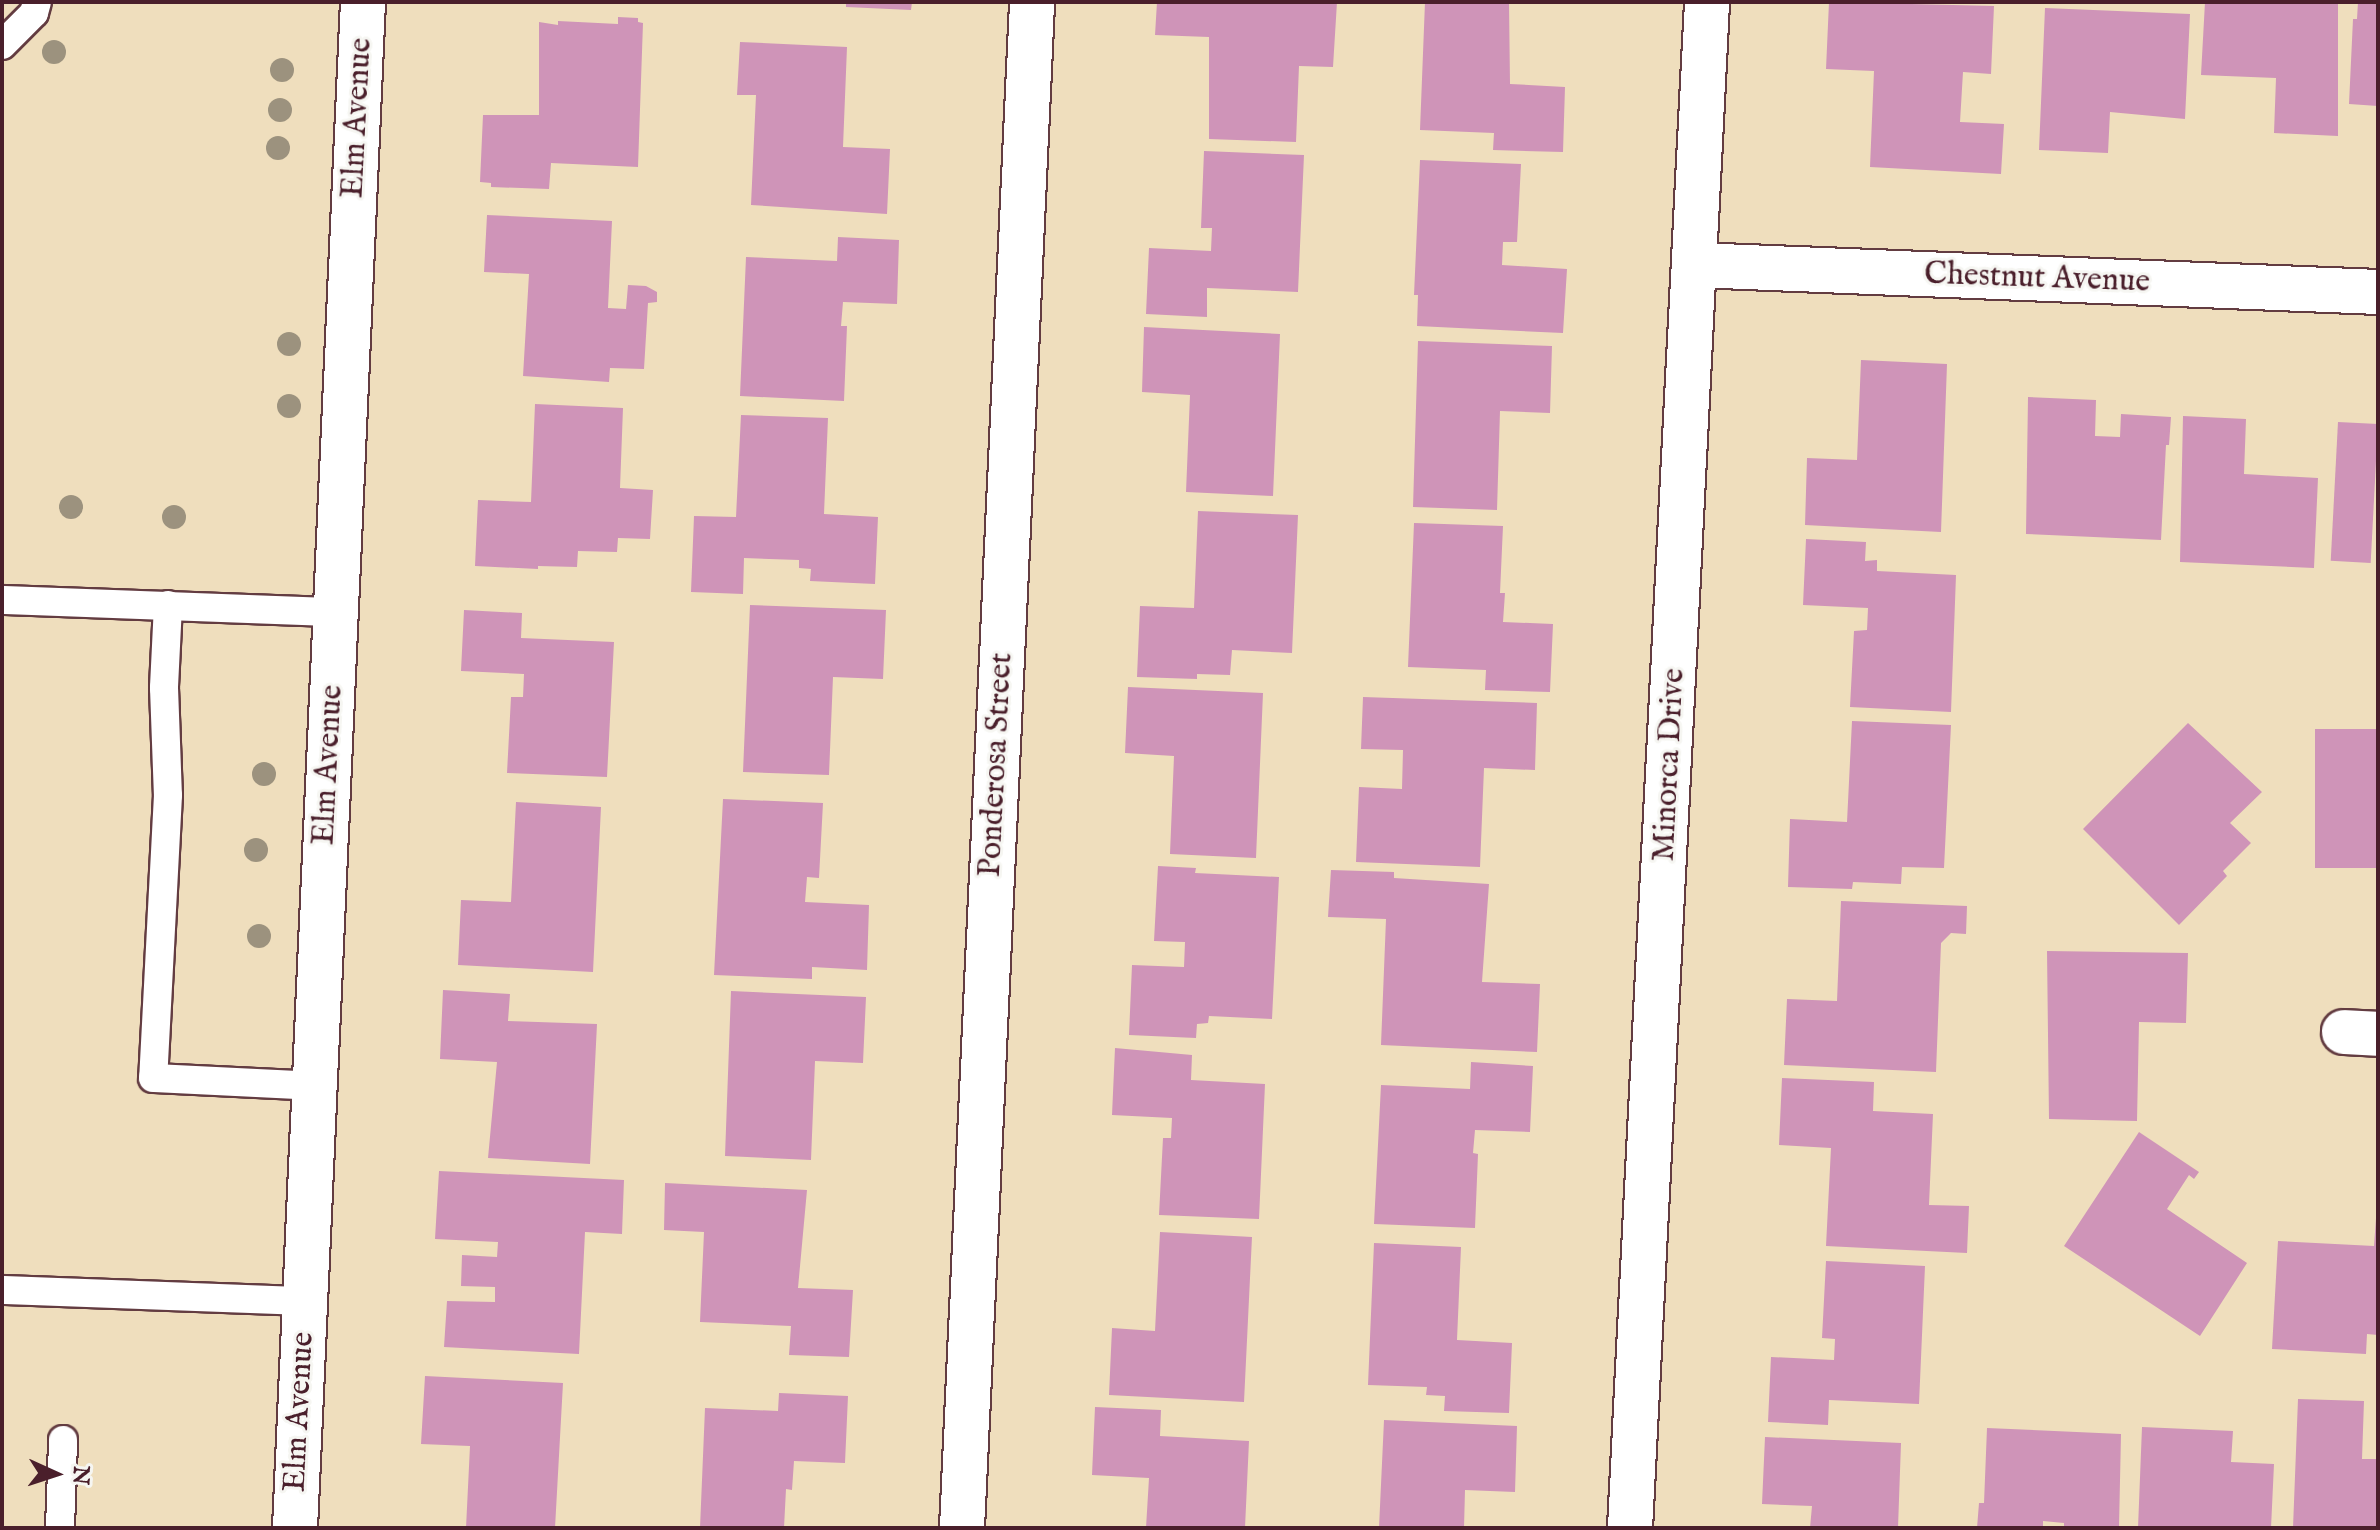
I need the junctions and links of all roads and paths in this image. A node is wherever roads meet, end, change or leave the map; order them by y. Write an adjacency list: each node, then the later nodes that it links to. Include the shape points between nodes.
1 (37, 2): 5 (lane, via 26,23)
2 (363, 2): 10 (street, Elm Avenue)
3 (1032, 2): 17 (street, Ponderosa Street)
4 (1707, 2): 6 (street, Minorca Drive)
5 (2, 45)
6 (1695, 265): 7 (street, Chestnut Avenue); 18 (street, Minorca Drive)
7 (2378, 292)
8 (2, 600): 9 (lane)
9 (168, 605): 10 (lane); 11 (lane, via 168,795 153,1078)
10 (336, 612): 11 (street, Elm Avenue)
11 (314, 1086): 13 (street, Elm Avenue)
12 (2, 1290): 13 (lane)
13 (305, 1301): 16 (street, Elm Avenue)
14 (63, 1440): 15 (lane)
15 (60, 1528)
16 (295, 1528)
17 (962, 1528)
18 (1630, 1528)

